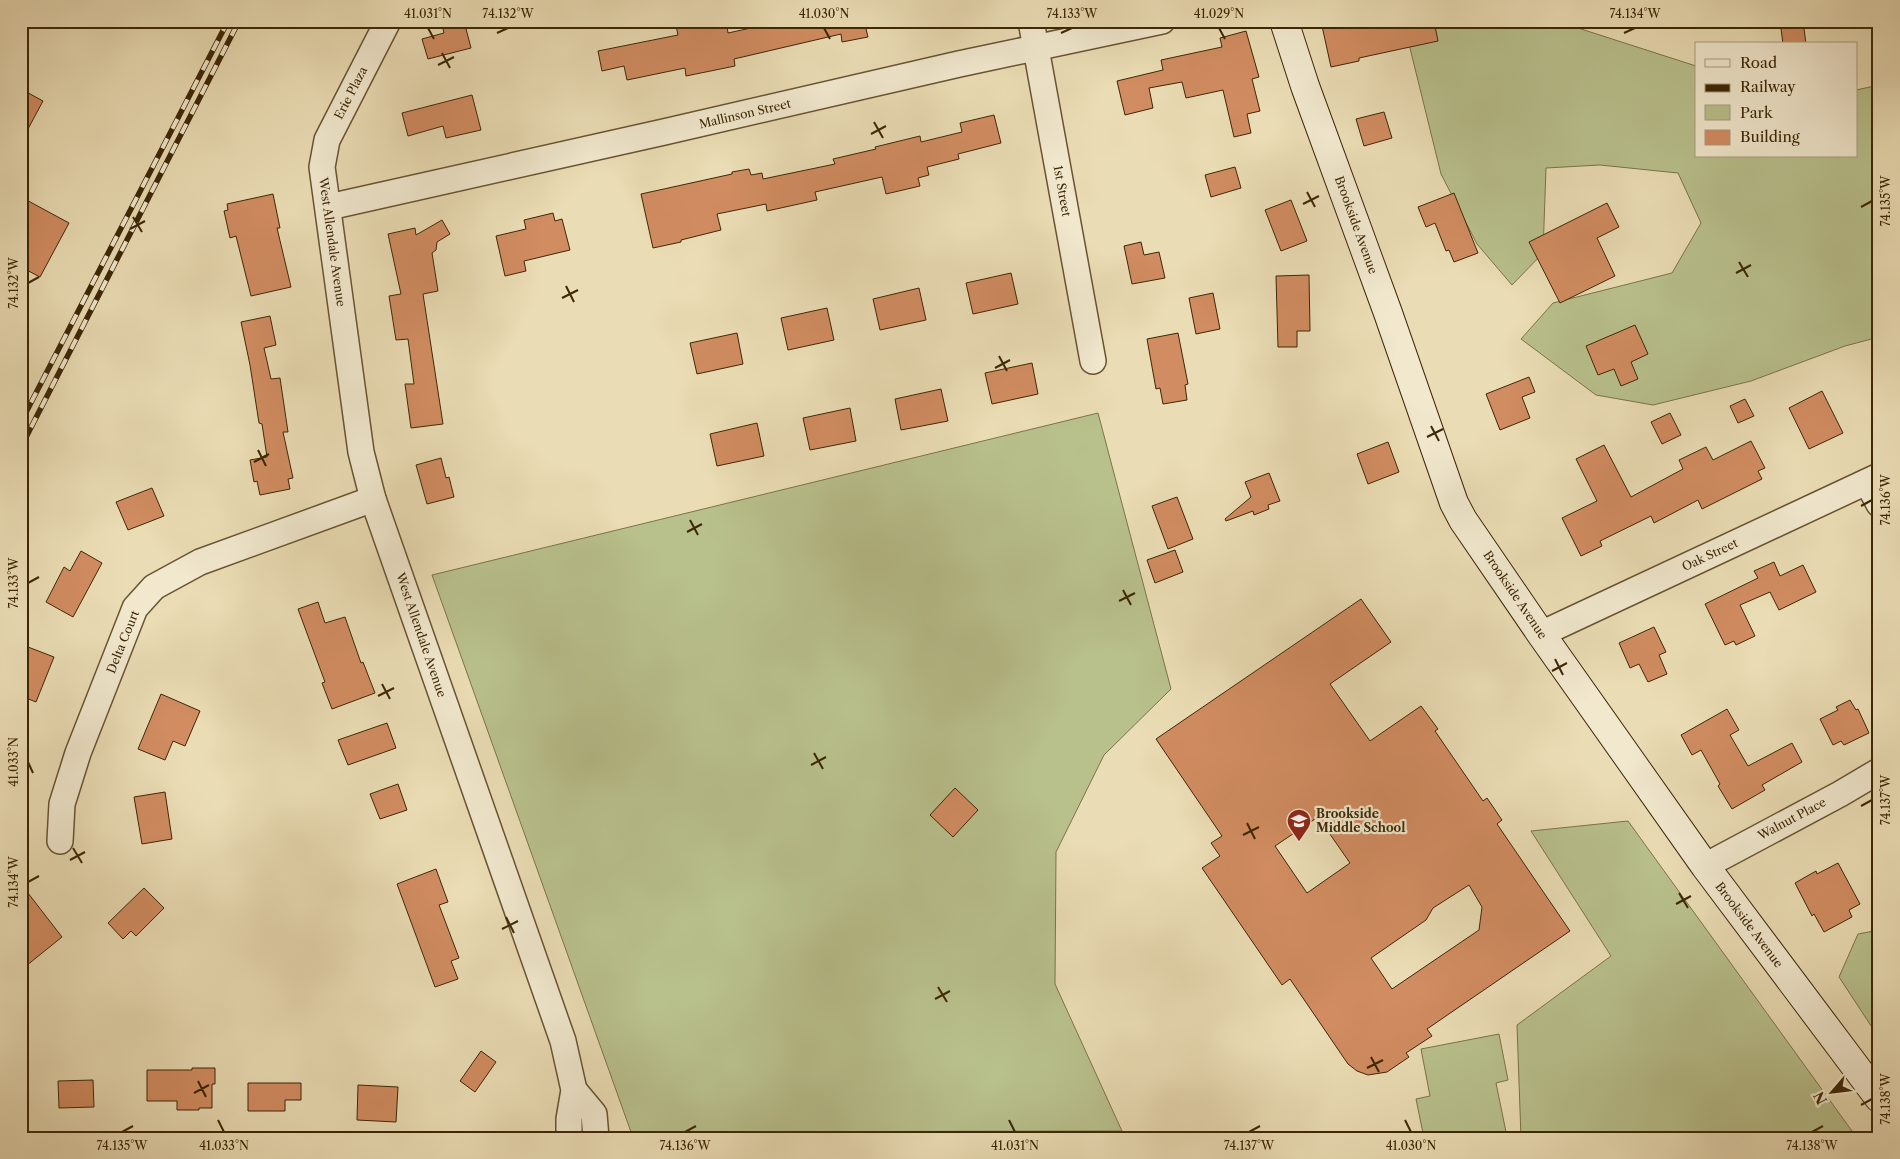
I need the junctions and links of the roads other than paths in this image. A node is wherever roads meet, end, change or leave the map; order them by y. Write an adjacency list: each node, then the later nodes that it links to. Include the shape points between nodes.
1 (388, 21): 6 (street, Erie Plaza, via 327,140)
2 (1031, 21): 5 (street, 1st Street)
3 (1162, 21): 5 (street, Mallinson Street)
4 (1284, 21): 12 (main road, Brookside Avenue, via 1454,503)
5 (1036, 49): 7 (street, Mallinson Street); 8 (street, 1st Street)
6 (322, 167): 7 (street, West Allendale Avenue)
7 (328, 207): 10 (street, West Allendale Avenue, via 361,452)
8 (1093, 361)
9 (1873, 479): 11 (street); 12 (street, Oak Street)
10 (373, 499): 14 (street, Delta Court, via 200,562 154,587 135,608 78,753 62,804); 16 (street, West Allendale Avenue, via 563,1041)
11 (1879, 504)
12 (1541, 634): 15 (main road, Brookside Avenue)
13 (1879, 771): 15 (street, Walnut Place)
14 (60, 842)
15 (1706, 866): 17 (main road, Brookside Avenue)
16 (574, 1090): 18 (street, West Allendale Avenue); 19 (street, West Allendale Avenue, via 594,1114)
17 (1879, 1098)
18 (569, 1138)
19 (596, 1138)

